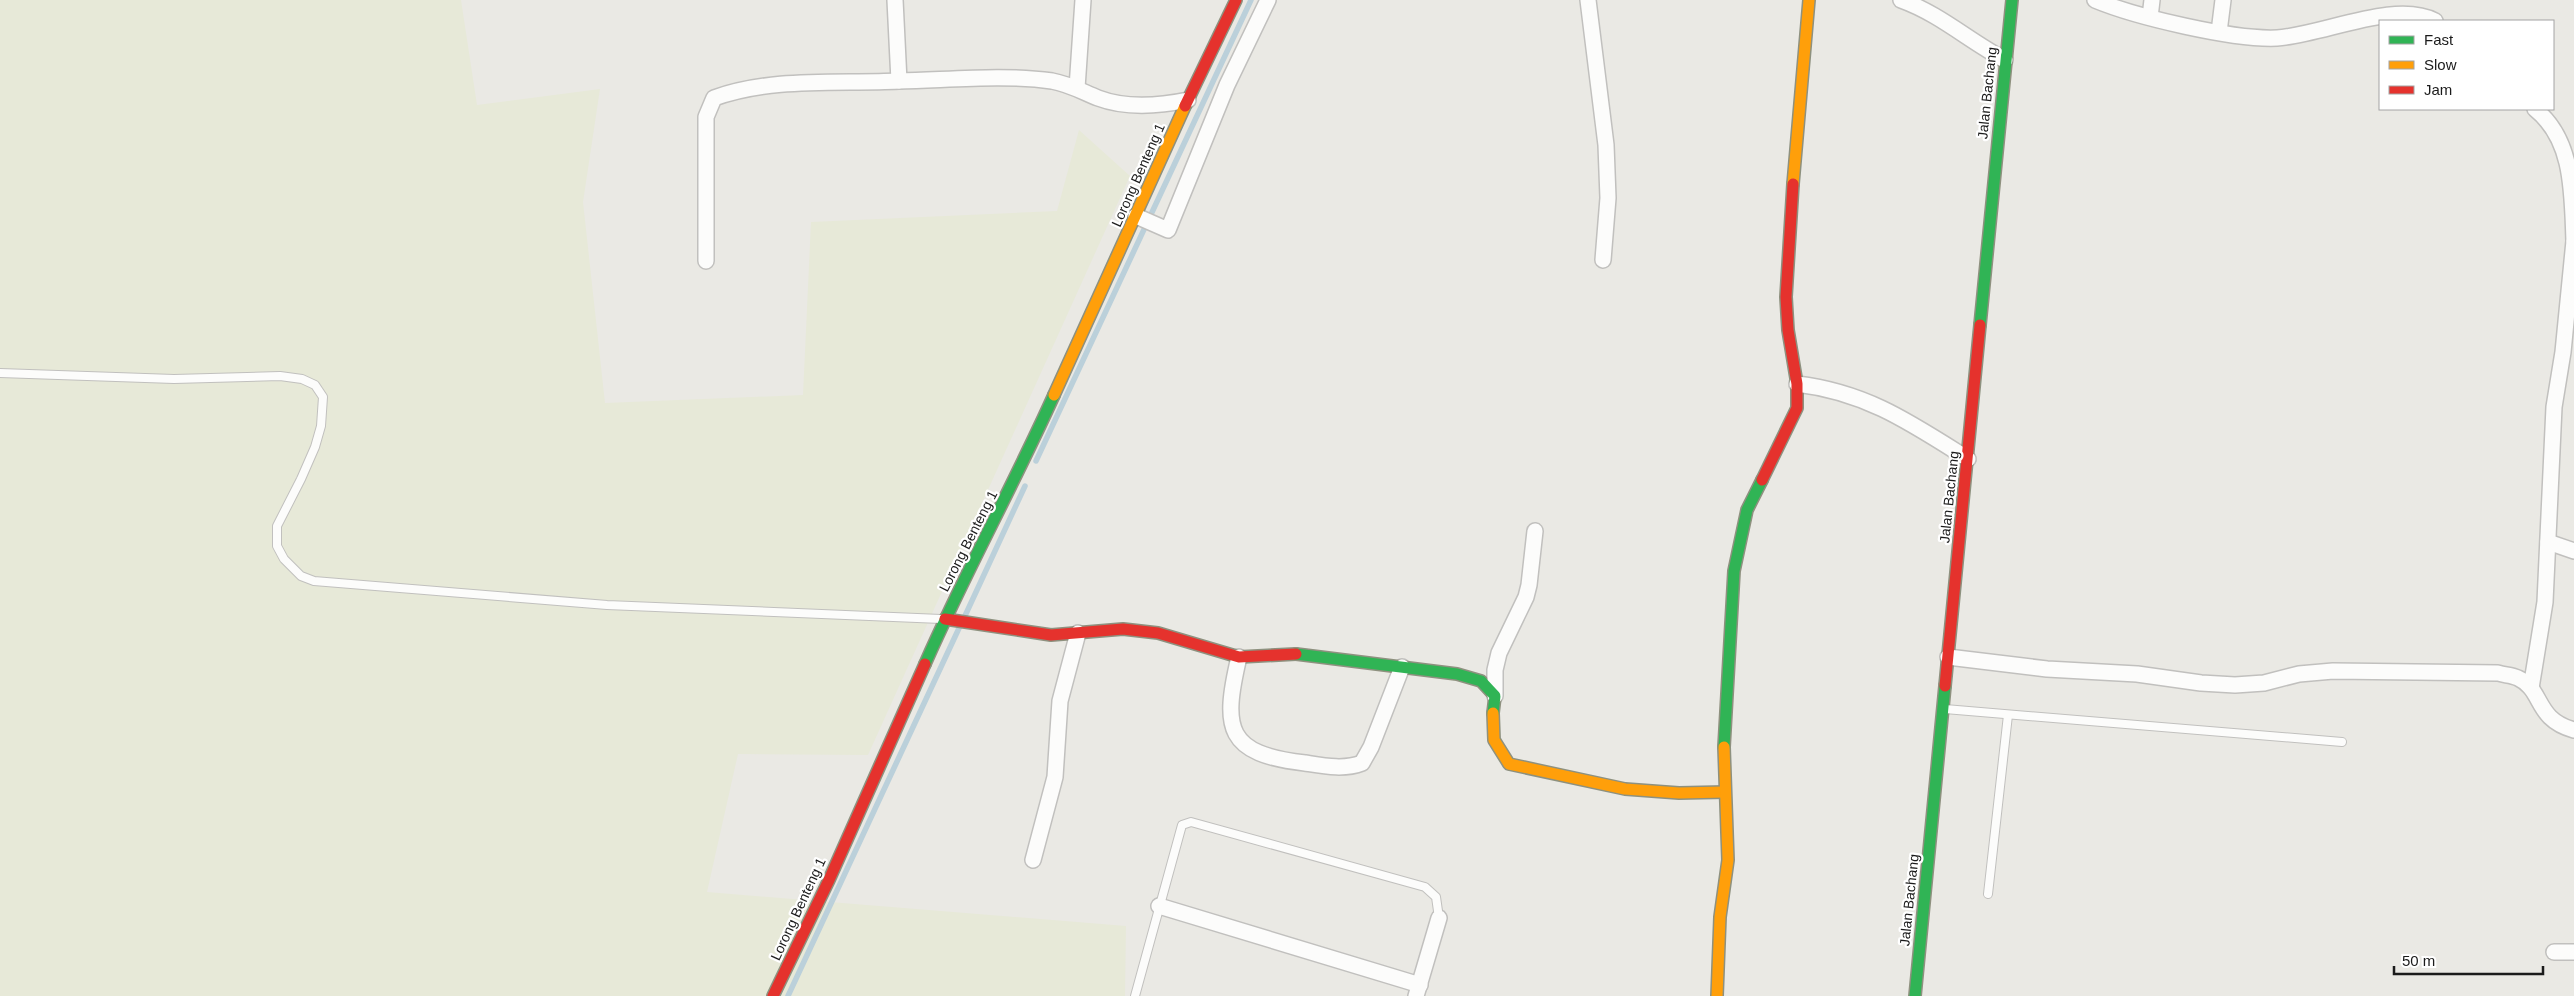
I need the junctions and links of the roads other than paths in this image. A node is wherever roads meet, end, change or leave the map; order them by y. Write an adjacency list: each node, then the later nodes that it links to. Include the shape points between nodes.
1 (895, 0): 16 (street)
2 (1083, 0): 17 (street)
3 (1236, 0): 18 (street, Lorong Benteng 1)
4 (1268, 0): 20 (street, via 1227,85 1168,230)
5 (1588, 0): 22 (street, via 1606,145 1608,198)
6 (1809, 0): 25 (street, via 1787,254 1788,330)
7 (1901, 0): 15 (street, via 1938,16 1982,48)
8 (2012, 0): 15 (street, Jalan Bachang)
9 (2095, 0): 12 (street)
10 (2152, 0): 12 (street)
11 (2223, 0): 14 (street)
12 (2150, 17): 14 (street)
13 (2434, 20): 14 (street, via 2407,9 2385,9 2278,38)
14 (2219, 32)
15 (2005, 60): 26 (street, Jalan Bachang)
16 (899, 81): 17 (street, via 1030,80); 23 (street, via 786,84 734,90 714,98 706,117)
17 (1077, 88): 18 (street, via 1124,104 1170,104)
18 (1188, 100): 20 (street, Lorong Benteng 1)
19 (2536, 110): 21 (street, via 2548,118 2563,142 2570,173)
20 (1138, 217): 30 (street, Lorong Benteng 1)
21 (2574, 241): 28 (street, via 2564,352 2554,407)
22 (1603, 260)
23 (706, 261)
24 (0, 373): 30 (lane, via 174,378 280,376 302,379 315,385 322,397 321,426 301,479 277,526 277,546 284,559 301,576 314,581 607,605)
25 (1796, 384): 26 (street, via 1824,387 1891,411); 41 (street, via 1797,408 1747,510 1734,571 1726,701)
26 (1968, 459): 33 (street, Jalan Bachang)
27 (1535, 531): 36 (street, via 1529,585 1499,653)
28 (2548, 542): 29 (street); 35 (street, via 2545,602)
29 (2574, 551)
30 (951, 620): 31 (street, via 1051,636); 49 (street, Lorong Benteng 1)
31 (1078, 634): 32 (street, via 1123,629 1158,634); 42 (street, via 1060,701 1055,777)
32 (1239, 658): 34 (street, via 1293,654); 34 (street, via 1230,700 1230,720 1242,742 1254,752 1277,760 1350,768 1362,764 1371,747)
33 (1948, 658): 35 (street, via 2235,685 2333,671 2498,673 2518,678); 37 (street, Jalan Bachang)
34 (1402, 667): 36 (street, via 1456,674 1481,681)
35 (2531, 688): 39 (street, via 2550,720)
36 (1495, 696): 41 (street, via 1492,730 1496,750 1509,764 1624,789)
37 (1943, 709): 38 (lane); 52 (street, Jalan Bachang)
38 (2008, 714): 40 (lane); 43 (lane)
39 (2574, 730)
40 (2342, 742)
41 (1725, 792): 51 (street, via 1728,860 1720,917)
42 (1033, 860)
43 (1988, 894)
44 (1159, 906): 45 (lane, via 1182,825 1191,822 1425,886 1436,897); 48 (street); 50 (lane)
45 (1439, 918): 48 (street)
46 (2554, 952): 47 (street)
47 (2574, 952)
48 (1418, 991)
49 (773, 996)
50 (1135, 996)
51 (1717, 996)
52 (1914, 996)

